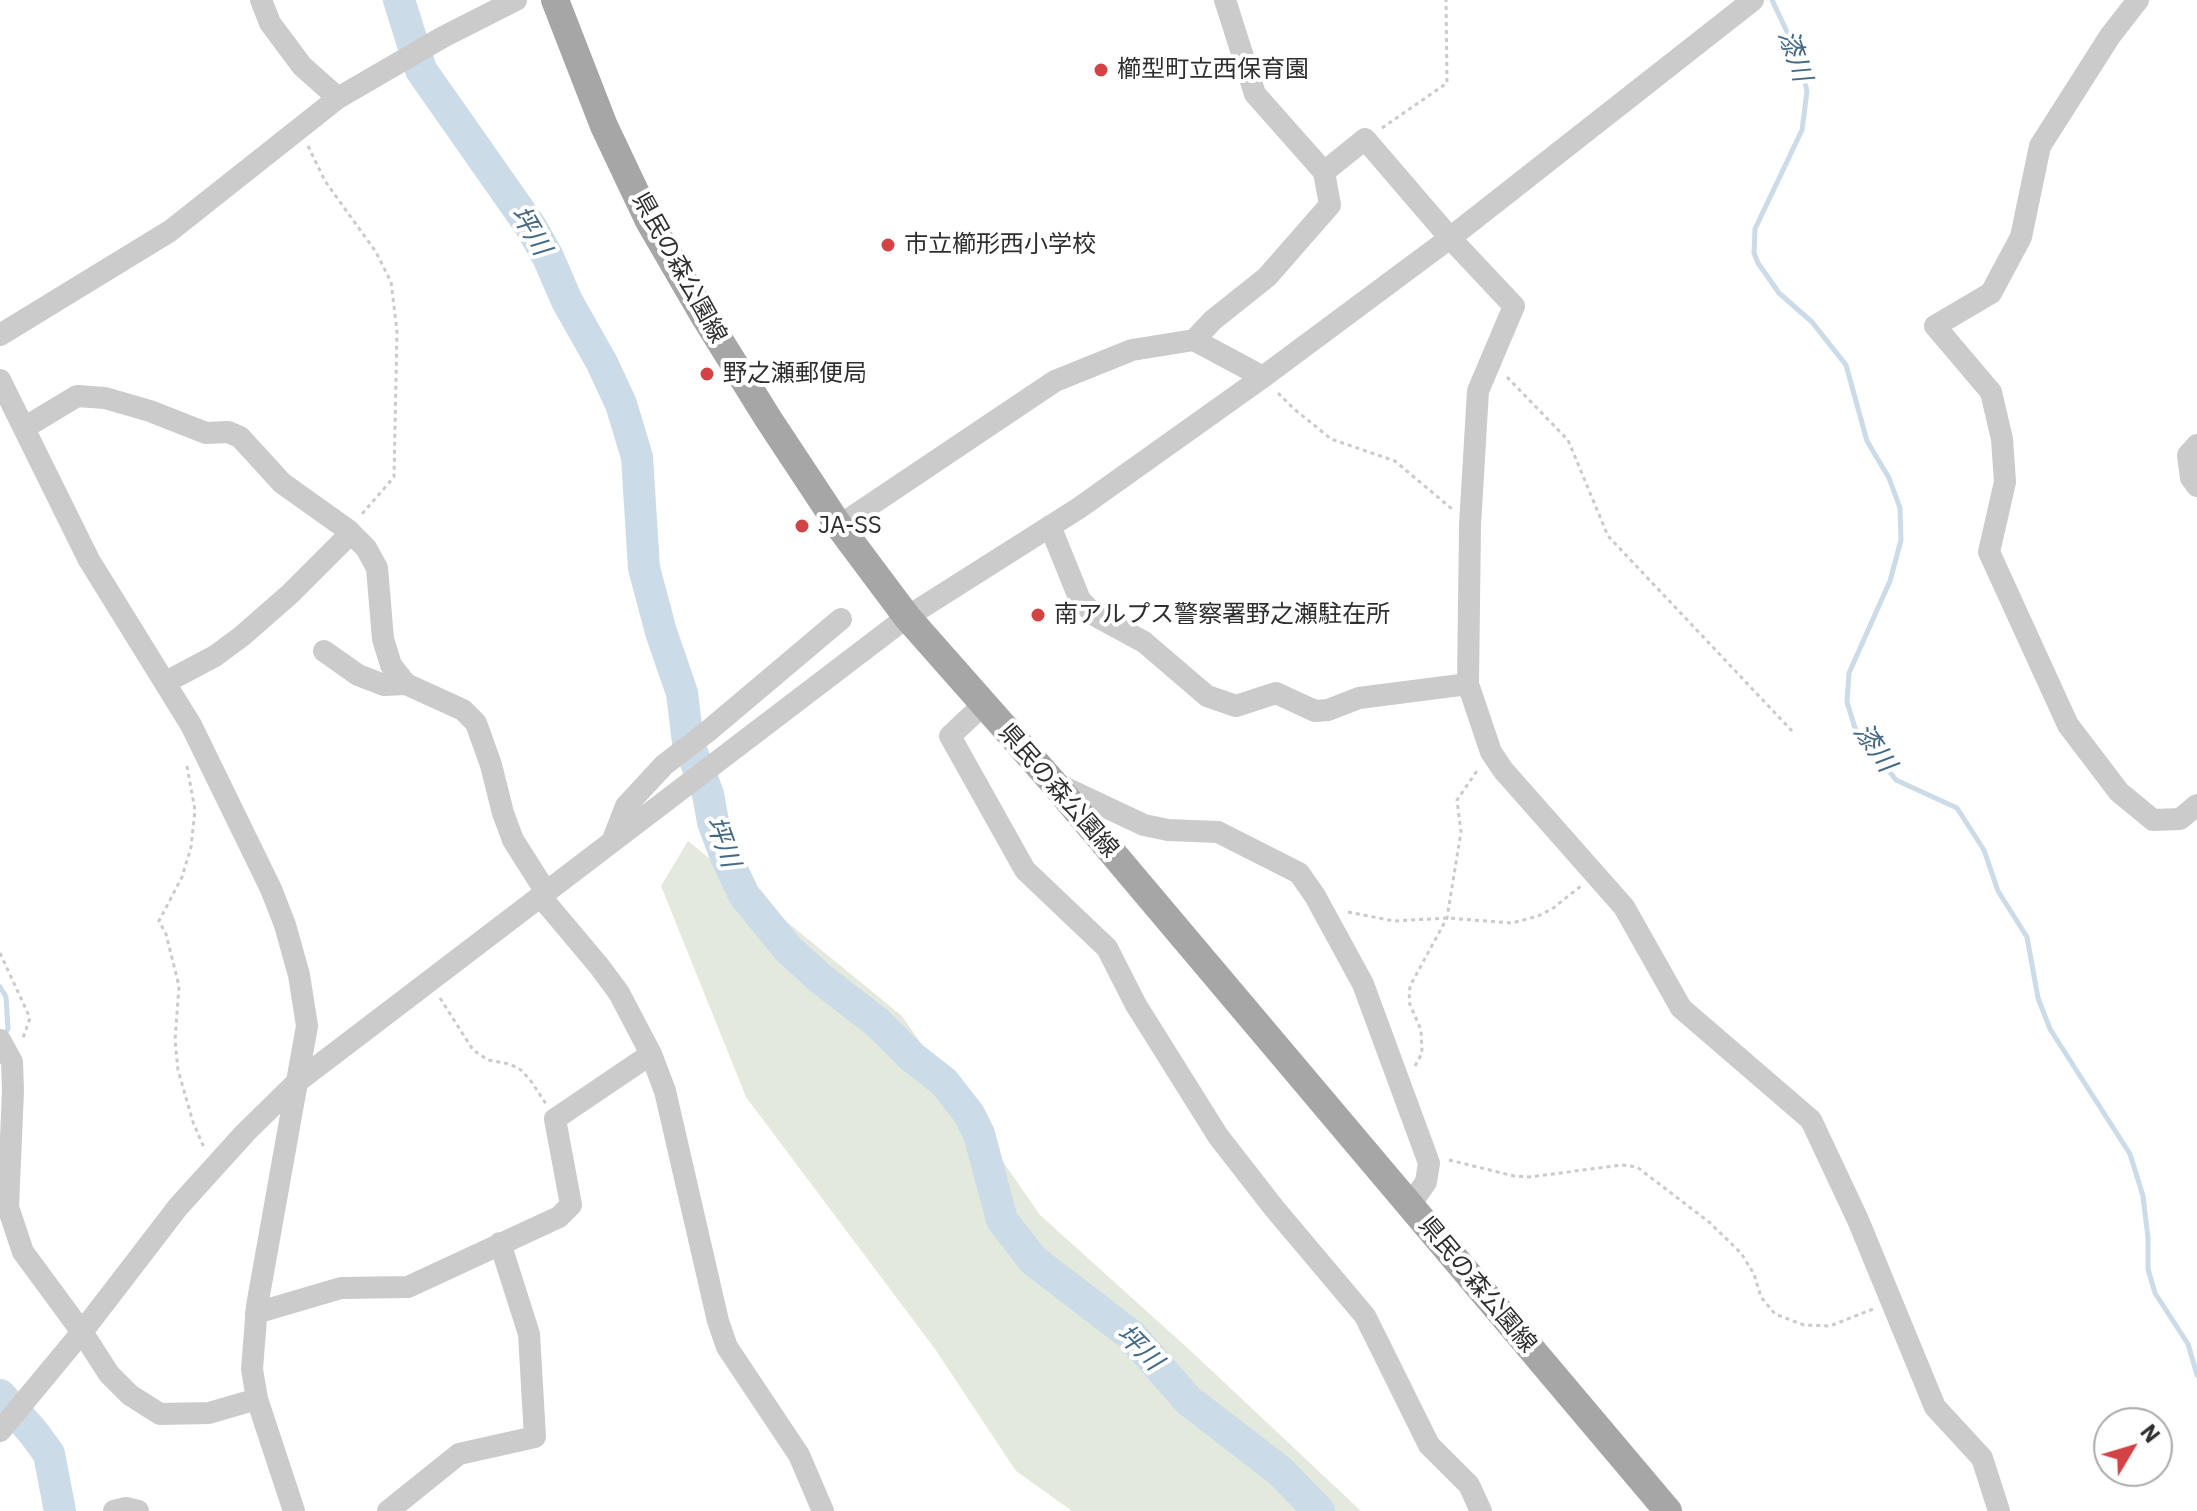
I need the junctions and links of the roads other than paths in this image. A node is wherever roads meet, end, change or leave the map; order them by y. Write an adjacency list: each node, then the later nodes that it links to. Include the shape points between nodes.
1 (261, 0): 7 (street, via 270,23 302,66)
2 (516, 0): 7 (street)
3 (555, 0): 17 (main road, 県民の森公園線, via 604,126 649,221)
4 (1225, 0): 8 (street, via 1255,94)
5 (1753, 0): 9 (street)
6 (2138, 0): 28 (street, via 2040,146 2021,237 1991,293 1935,326 1991,392 2005,482 1989,552 2068,725 2119,792 2153,820 2180,819)
7 (347, 93): 10 (street, via 170,231)
8 (1324, 172): 9 (street, via 1365,139); 11 (street, via 1330,205 1267,277)
9 (1450, 238): 12 (street); 25 (street, via 1514,306 1478,391)
10 (0, 335)
11 (1194, 340): 12 (street); 17 (street, via 1132,350 1055,381)
12 (1263, 377): 18 (street)
13 (0, 380): 14 (street)
14 (24, 428): 19 (street, via 77,396 105,398 206,433 228,432 240,437 282,483); 23 (street, via 89,560)
15 (2197, 445): 16 (street, via 2188,455)
16 (2197, 486)
17 (839, 526): 20 (main road, 県民の森公園線)
18 (1050, 526): 20 (street); 25 (street, via 1080,600 1096,616 1144,642 1207,696 1236,706 1276,693 1315,711 1359,698)
19 (350, 532): 23 (street, via 242,636); 24 (street, via 377,568 383,639 391,665)
20 (907, 617): 26 (main road, 県民の森公園線); 29 (street)
21 (841, 619): 29 (street, via 664,765 626,806)
22 (324, 651): 24 (street, via 358,675 384,685)
23 (166, 682): 33 (street, via 285,925 307,1026)
24 (406, 684): 30 (street, via 463,710 476,723 513,840)
25 (1468, 684): 47 (street, via 1491,752 1624,907 1681,1008 1811,1120 1935,1407 1982,1458)
26 (983, 705): 27 (main road, 県民の森公園線); 45 (street, via 950,736 1025,870 1107,948 1136,1005 1218,1136 1365,1316 1429,1445 1469,1485)
27 (1051, 780): 34 (main road, 県民の森公園線); 34 (street, via 1144,825 1218,832 1299,873 1363,984 1426,1154 1426,1182)
28 (2197, 805)
29 (611, 843): 30 (street)
30 (544, 894): 32 (street, via 619,993); 33 (street)
31 (6, 1052): 37 (street, via 13,1091 8,1207 23,1252)
32 (651, 1054): 35 (street, via 555,1119 571,1205 559,1217); 44 (street, via 665,1091 727,1347 799,1455)
33 (297, 1082): 36 (street); 37 (street, via 178,1207)
34 (1410, 1205): 46 (main road, 県民の森公園線)
35 (500, 1243): 36 (street, via 408,1287 341,1288); 43 (street, via 529,1334 535,1437 459,1454)
36 (256, 1313): 38 (street, via 252,1369)
37 (82, 1332): 38 (street, via 109,1374 160,1414 209,1413); 39 (street)
38 (257, 1399): 42 (street)
39 (0, 1431)
40 (114, 1511): 41 (street)
41 (138, 1511)
42 (294, 1511)
43 (388, 1511)
44 (823, 1511)
45 (1481, 1511)
46 (1668, 1511)
47 (1999, 1511)

